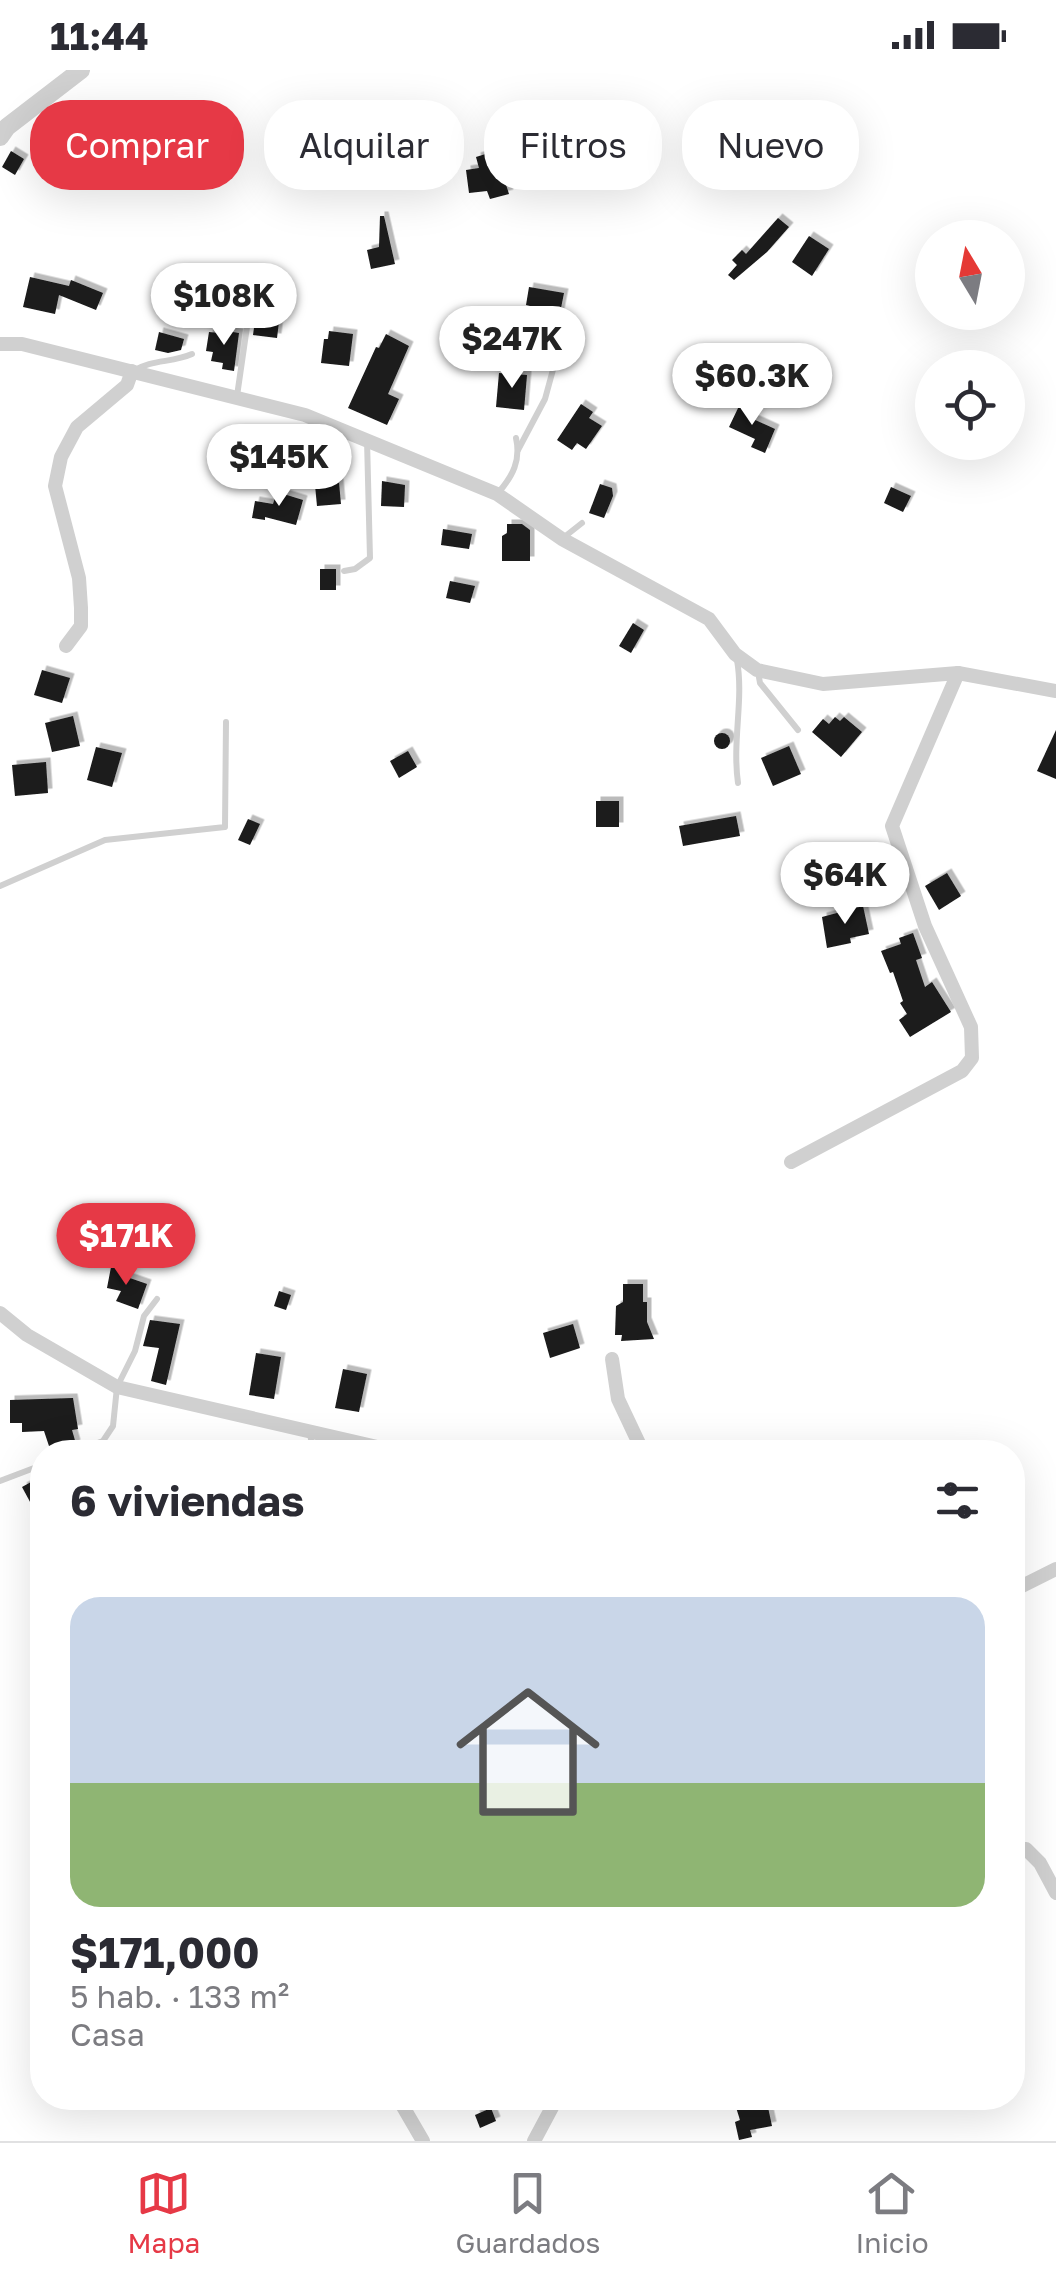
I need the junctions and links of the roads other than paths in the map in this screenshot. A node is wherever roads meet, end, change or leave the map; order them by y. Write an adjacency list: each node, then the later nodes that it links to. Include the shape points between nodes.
1 (81, 70): 2 (street)
2 (0, 137)
3 (252, 300): 8 (lane)
4 (563, 333): 11 (lane, via 545,399)
5 (0, 344): 7 (street)
6 (192, 354): 7 (lane)
7 (132, 372): 8 (street); 16 (street, via 127,385 77,427 54,486 79,578 80,626)
8 (237, 396): 10 (street)
9 (516, 438): 11 (lane)
10 (367, 439): 12 (street); 15 (lane, via 370,558)
11 (518, 450): 12 (lane, via 512,477)
12 (497, 494): 14 (street)
13 (582, 523): 14 (lane)
14 (562, 539): 17 (street, via 708,618)
15 (344, 571)
16 (66, 646)
17 (735, 654): 18 (street); 23 (lane, via 741,682)
18 (757, 670): 19 (street, via 823,684); 22 (lane)
19 (958, 673): 20 (street); 24 (street, via 892,826)
20 (1056, 691)
21 (226, 722): 25 (lane, via 224,827 105,840)
22 (798, 730)
23 (738, 783)
24 (906, 873): 26 (lane); 27 (street, via 971,1027 972,1058 962,1071)
25 (0, 886)
26 (829, 899)
27 (791, 1162)
28 (156, 1299): 31 (lane)
29 (0, 1314): 31 (street)
30 (612, 1359): 36 (street, via 618,1400)
31 (117, 1387): 32 (street); 33 (lane)
32 (310, 1431): 34 (lane); 35 (street)
33 (104, 1440)
34 (311, 1440)
35 (334, 1440)
36 (637, 1440)
37 (30, 1469): 38 (lane)
38 (0, 1481)
39 (1056, 1569): 40 (street)
40 (1025, 1584)
41 (1025, 1849): 42 (street)
42 (1056, 1893)
43 (405, 2110): 45 (street)
44 (551, 2110): 46 (street)
45 (423, 2141)
46 (534, 2141)

